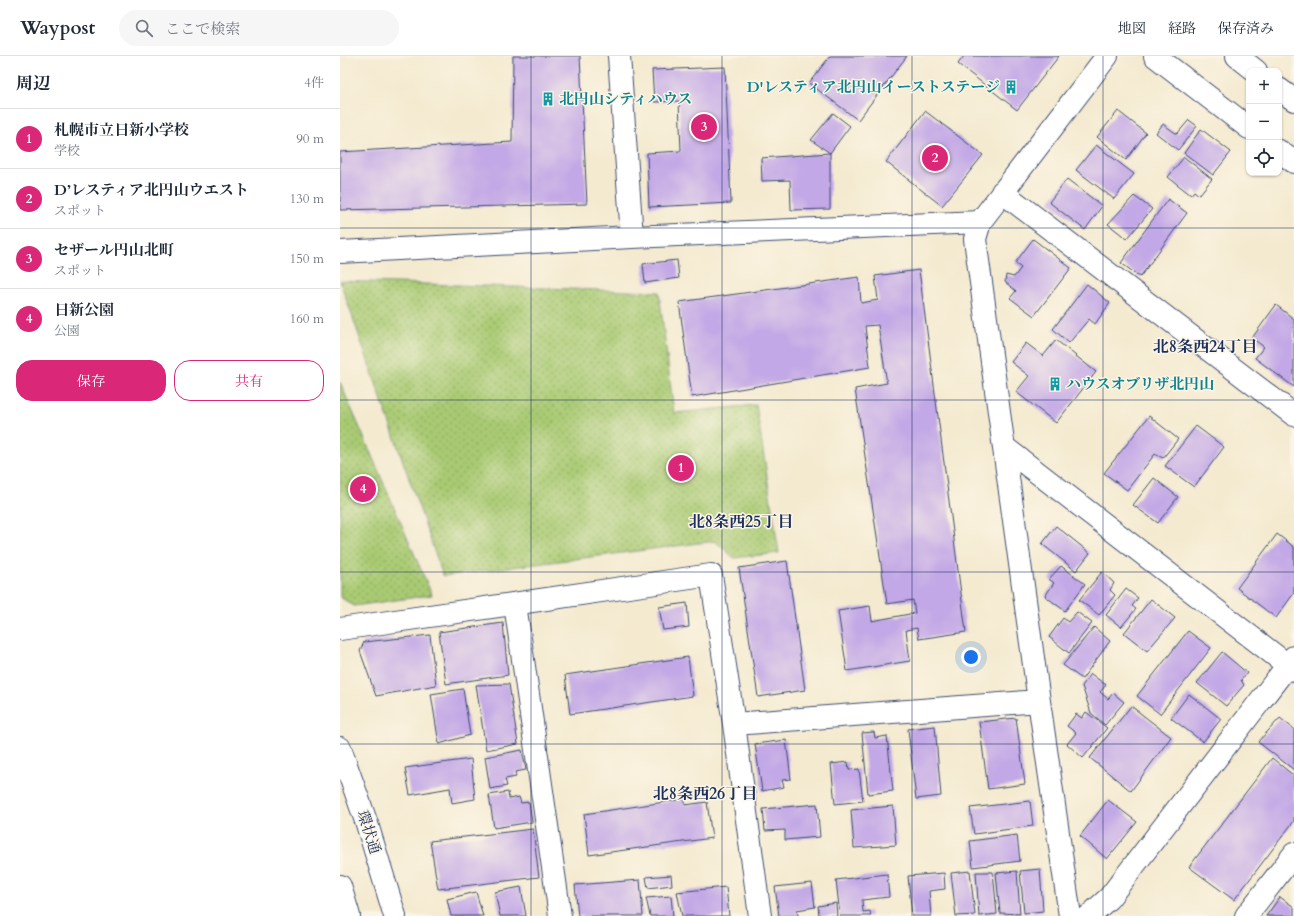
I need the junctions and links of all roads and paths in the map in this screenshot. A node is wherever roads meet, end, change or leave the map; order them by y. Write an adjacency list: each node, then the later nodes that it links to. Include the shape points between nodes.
1 (618, 56): 13 (street)
2 (1107, 56): 11 (street)
3 (1155, 56): 8 (street)
4 (1237, 56): 5 (street)
5 (1252, 68)
6 (1282, 91): 7 (street)
7 (1294, 100)
8 (1246, 126)
9 (1282, 152): 10 (street)
10 (1294, 162)
11 (1002, 192): 12 (street); 15 (street)
12 (980, 222): 13 (street); 16 (street, via 975,239)
13 (632, 237): 14 (street)
14 (340, 252)
15 (1294, 415)
16 (1004, 447): 19 (street); 20 (street)
17 (515, 604): 18 (street); 21 (street, via 711,575); 27 (street)
18 (340, 629)
19 (1292, 664): 30 (street, via 1109,898)
20 (1039, 701): 21 (street); 29 (street)
21 (734, 724): 28 (street)
22 (340, 748): 26 (street, 環状通, via 367,824)
23 (1294, 854): 31 (street)
24 (340, 886): 25 (street)
25 (349, 916)
26 (395, 916)
27 (560, 916)
28 (760, 916)
29 (1070, 916)
30 (1089, 916)
31 (1246, 916)

